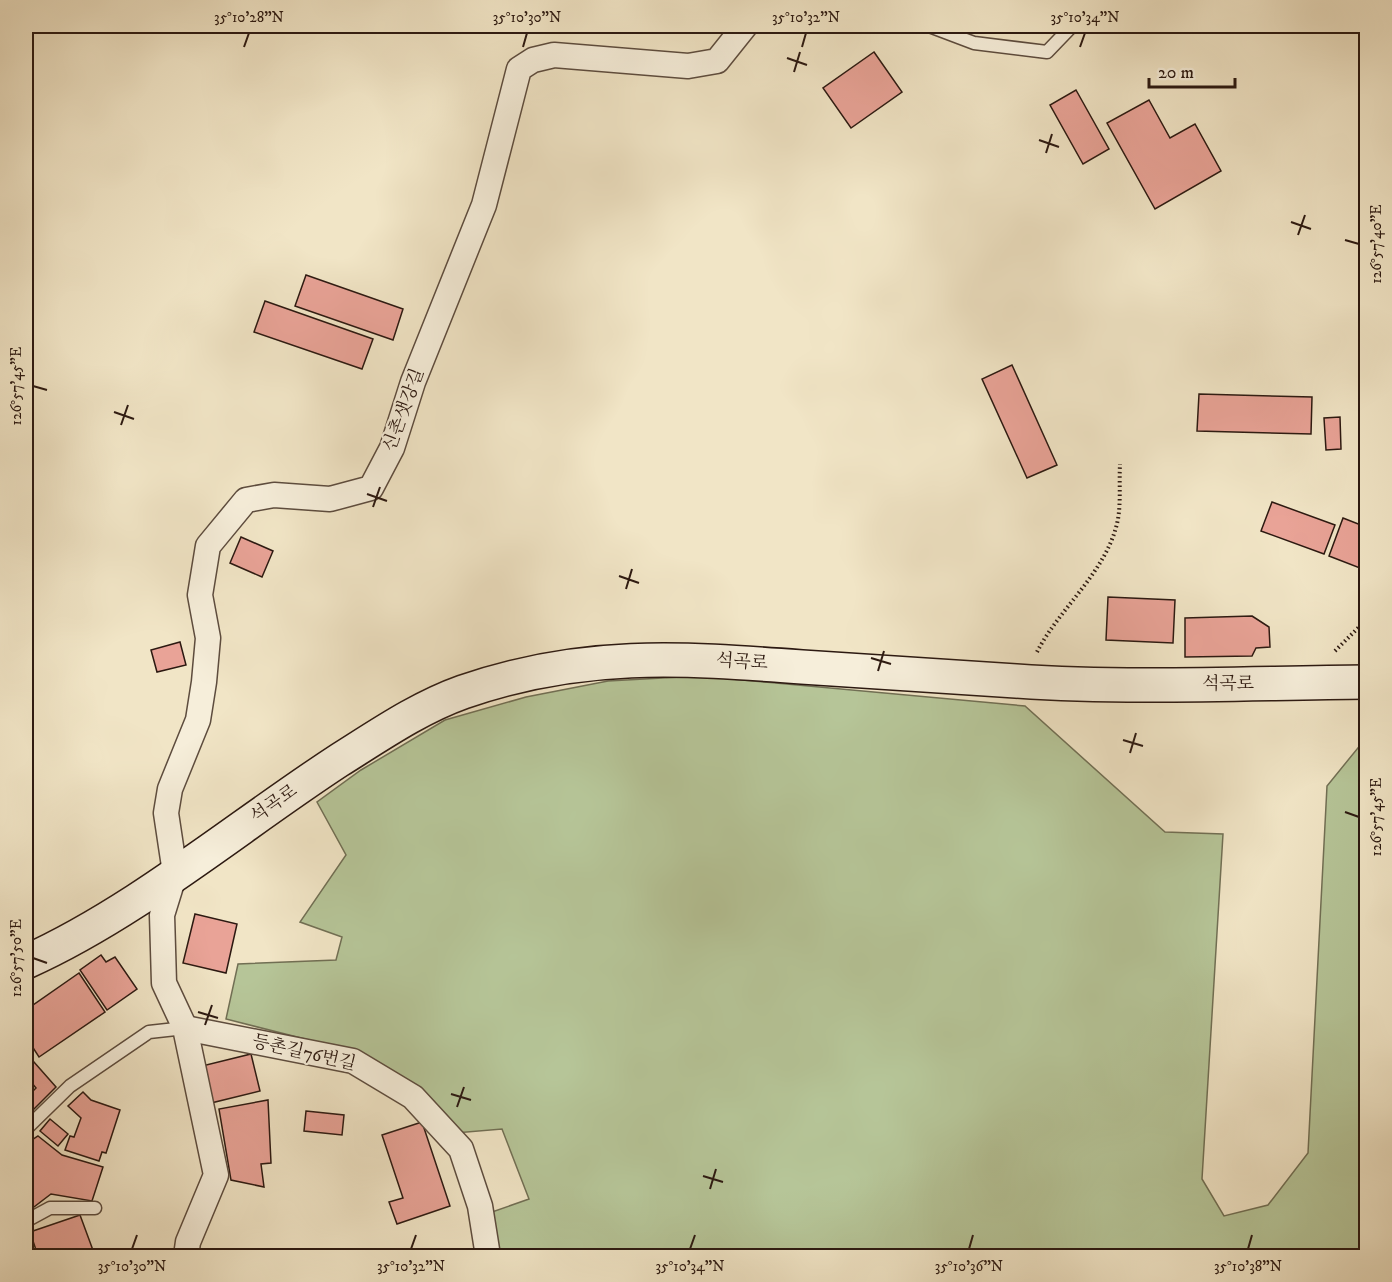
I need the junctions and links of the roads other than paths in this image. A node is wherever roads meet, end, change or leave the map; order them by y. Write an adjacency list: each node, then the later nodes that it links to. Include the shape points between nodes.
1 (745, 26): 5 (street, 신촌샛강길, via 717,61 688,66 554,56 533,60 519,69 484,205 413,382 392,448 371,488 330,499 274,495 246,500 208,546 200,595 208,638 204,682 198,720 170,789 166,813)
2 (929, 26): 3 (lane, via 974,43 1047,52)
3 (1072, 26)
4 (1366, 682): 5 (street, 석곡로, via 1021,682 690,659 610,660 538,670 461,693 406,718)
5 (175, 873): 6 (street, 석곡로, via 61,945); 7 (street, via 162,915 164,983)
6 (26, 962)
7 (185, 1028): 8 (lane, 등촌길76번길, via 149,1032 70,1086); 11 (street, via 216,1175 188,1242); 12 (street, 등촌길76번길, via 353,1060 413,1097 461,1149 480,1206)
8 (26, 1129)
9 (95, 1208): 10 (lane, via 50,1209)
10 (26, 1221)
11 (186, 1257)
12 (488, 1257)

